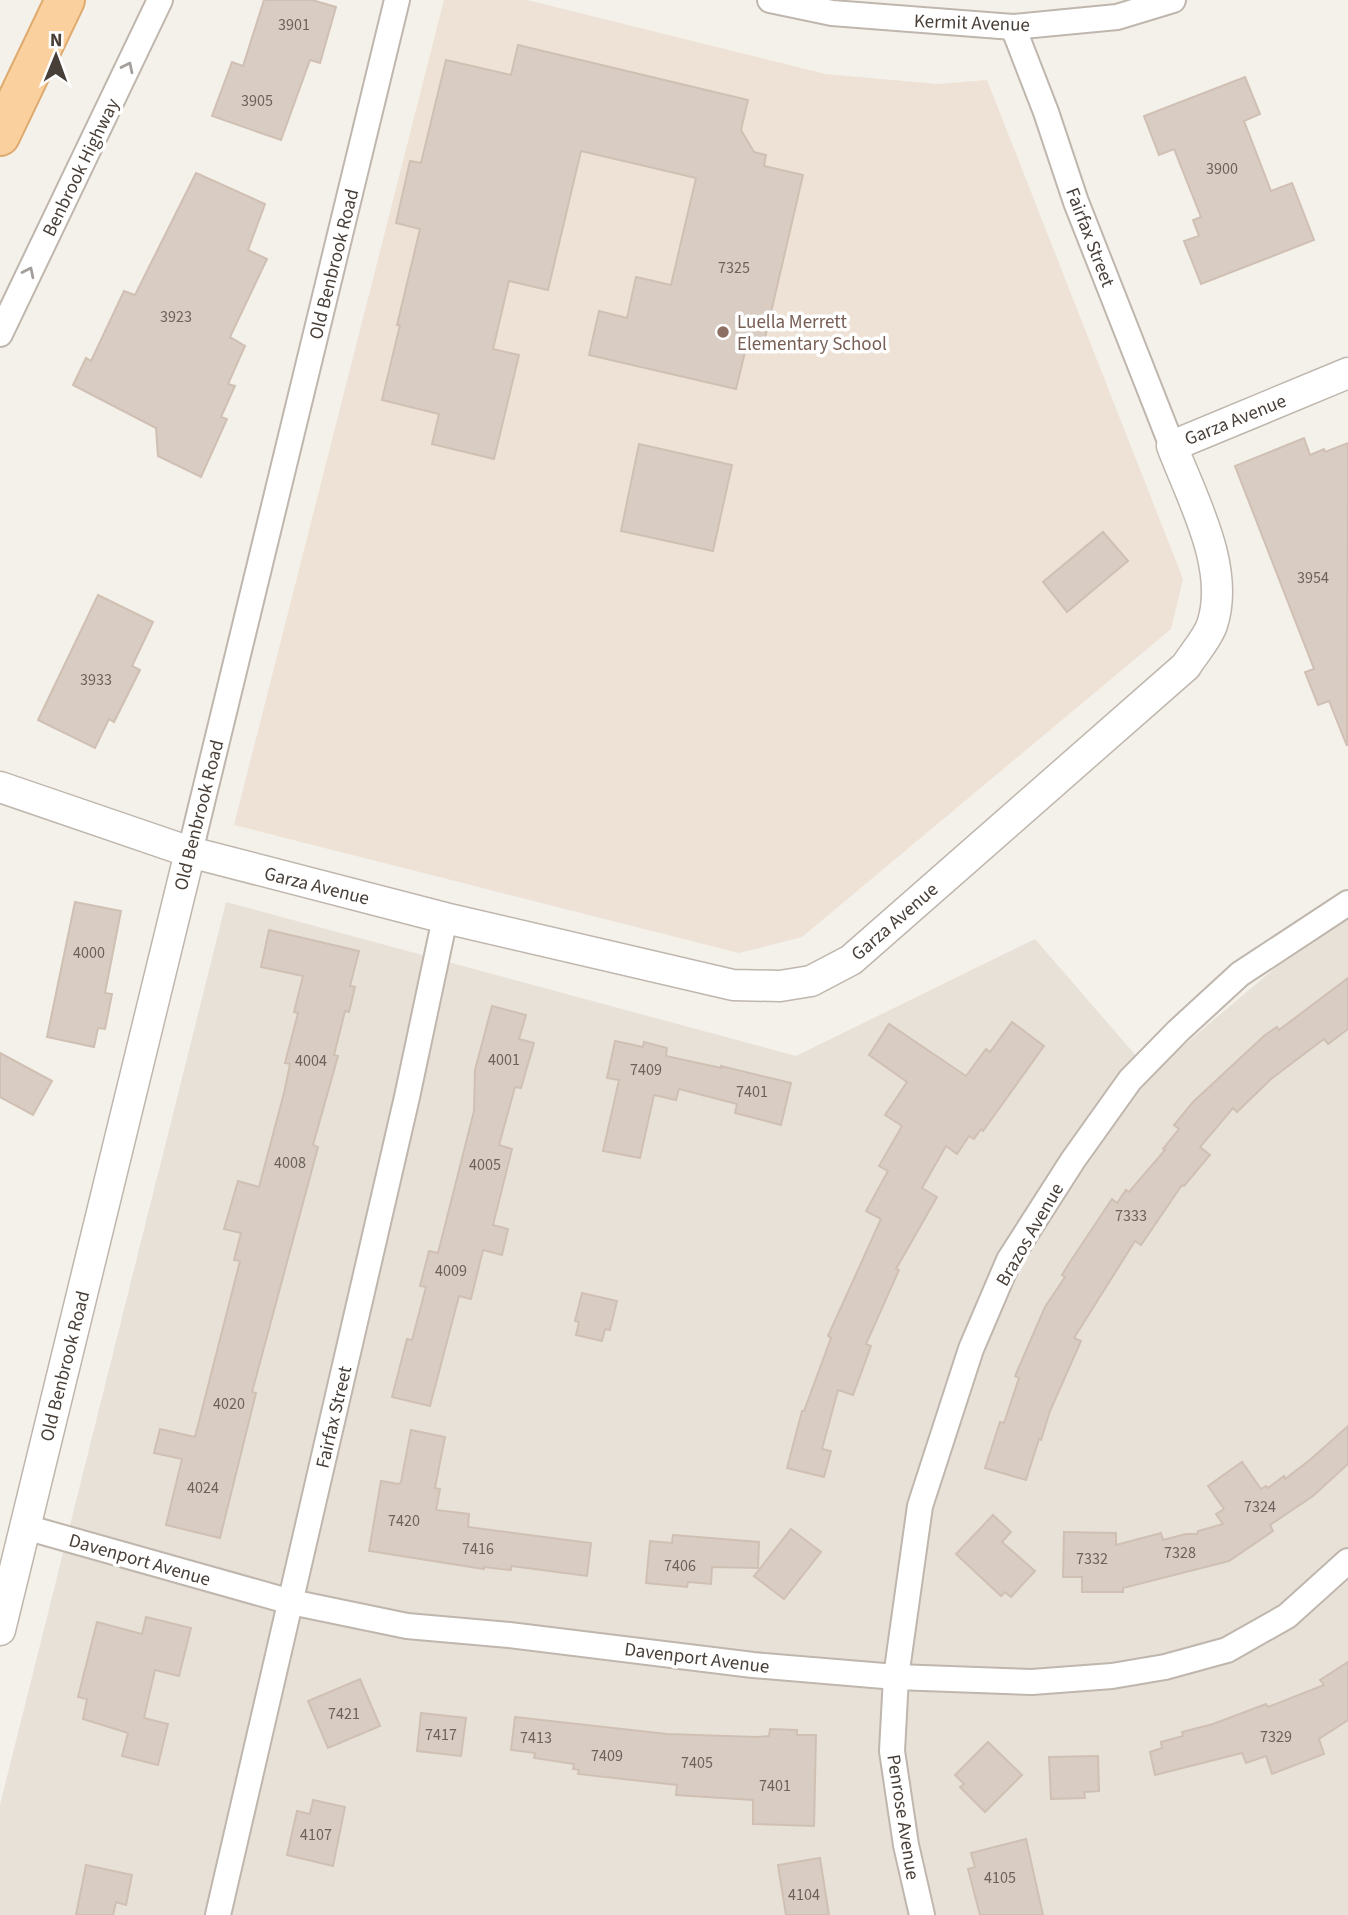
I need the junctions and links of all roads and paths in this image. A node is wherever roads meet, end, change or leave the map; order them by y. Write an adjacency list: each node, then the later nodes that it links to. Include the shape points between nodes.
1 (65, 0): 7 (main road)
2 (160, 0): 8 (street, Benbrook Highway, one-way to 2)
3 (397, 0): 12 (street, Old Benbrook Road)
4 (770, 0): 6 (street, Kermit Avenue, via 832,13)
5 (1173, 0): 6 (street, Kermit Avenue, via 1117,17)
6 (1013, 27): 10 (street, Fairfax Street)
7 (0, 136)
8 (0, 334)
9 (1348, 373): 10 (street, Garza Avenue)
10 (1171, 446): 14 (street, Garza Avenue, via 1213,553 1218,593 1212,627 1186,666 851,960 811,981 733,985)
11 (0, 787): 12 (street, Garza Avenue)
12 (190, 852): 14 (street, Garza Avenue); 15 (street, Old Benbrook Road)
13 (1348, 903): 19 (street, Brazos Avenue, via 1240,974 1130,1080 1009,1260 971,1349 920,1506)
14 (445, 918): 17 (street, Fairfax Street)
15 (25, 1527): 17 (street, Davenport Avenue); 18 (street, Old Benbrook Road)
16 (1348, 1561): 19 (street, Davenport Avenue, via 1287,1616 1227,1650 1165,1667 1032,1682)
17 (290, 1602): 19 (street, Davenport Avenue, via 407,1626); 20 (street, Fairfax Street)
18 (0, 1630)
19 (896, 1677): 21 (street, Penrose Avenue, via 892,1751)
20 (218, 1915)
21 (922, 1915)

